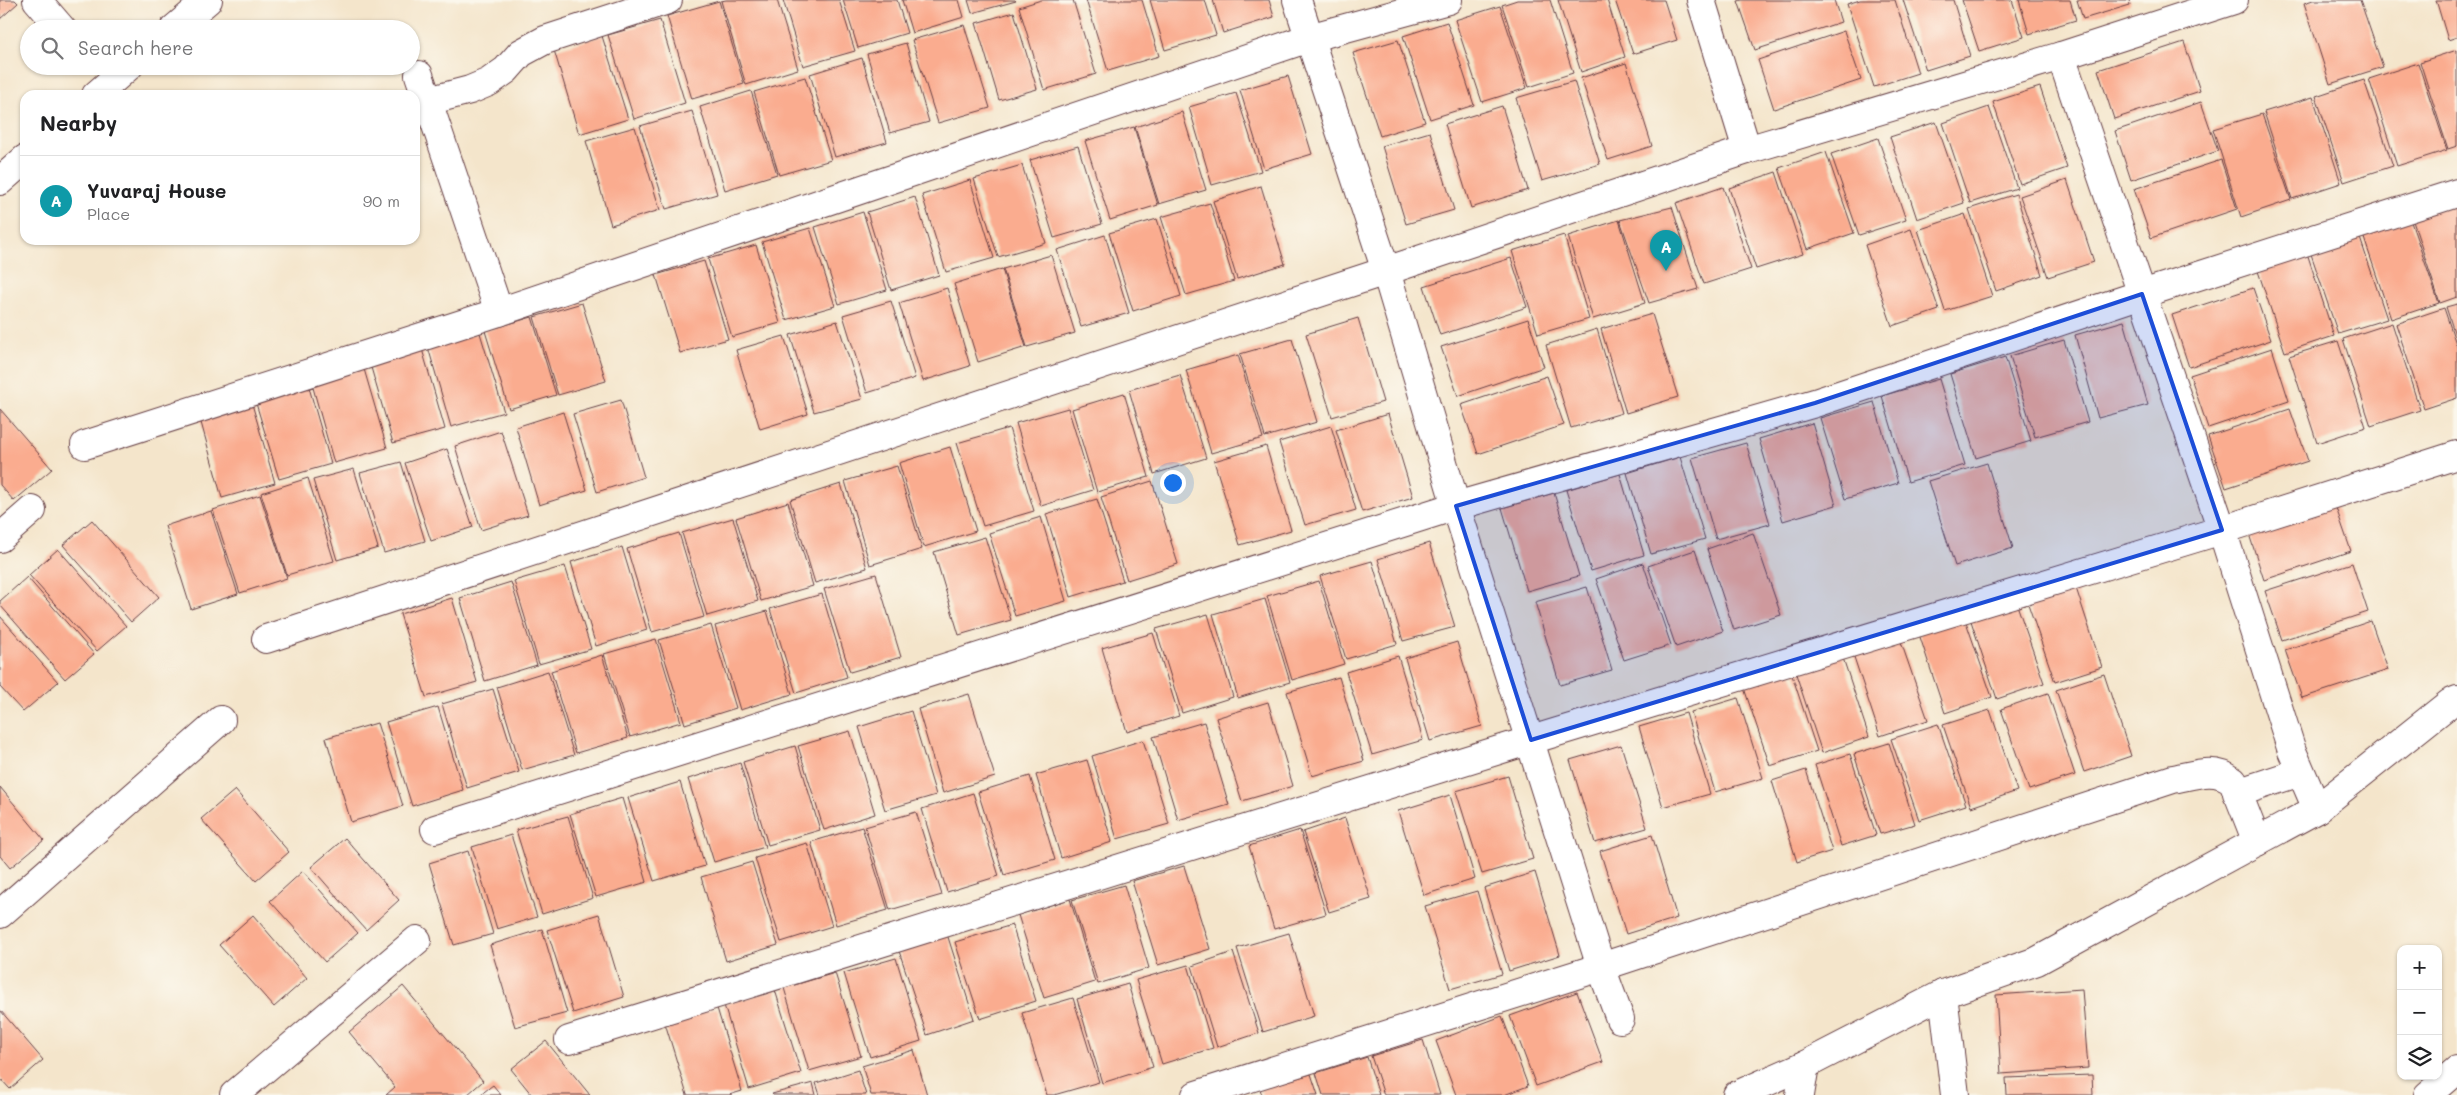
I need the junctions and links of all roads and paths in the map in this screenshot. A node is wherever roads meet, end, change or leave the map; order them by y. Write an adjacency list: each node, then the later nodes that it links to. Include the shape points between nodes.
1 (37, 0): 8 (street)
2 (208, 0): 9 (street)
3 (668, 0): 13 (street, via 545,40 521,53 506,70 489,82)
4 (1297, 0): 10 (street)
5 (1448, 0): 10 (street)
6 (1701, 0): 14 (street)
7 (2234, 0): 11 (street)
8 (54, 20)
9 (185, 20)
10 (1309, 38): 18 (street); 20 (street)
11 (2061, 56): 14 (street); 19 (street)
12 (419, 75): 13 (street)
13 (428, 101): 20 (street)
14 (1747, 150): 18 (street)
15 (20, 163): 16 (street)
16 (0, 181)
17 (2457, 193): 19 (street)
18 (1386, 271): 23 (street); 27 (street)
19 (2142, 294): 23 (street, via 1816,402); 25 (street)
20 (499, 312): 21 (street)
21 (85, 445)
22 (2457, 455): 25 (street)
23 (1456, 506): 30 (street); 34 (street)
24 (32, 510): 26 (street)
25 (2222, 530): 30 (street); 31 (street)
26 (0, 538)
27 (266, 638)
28 (2457, 700): 33 (street)
29 (221, 720): 36 (street)
30 (1531, 740): 38 (street); 41 (street)
31 (2300, 772): 32 (street); 33 (street)
32 (2237, 793): 35 (street); 38 (street, via 2233,781 2218,772 2172,779)
33 (2317, 809): 35 (street)
34 (435, 829)
35 (2257, 842): 39 (street, via 2037,960)
36 (0, 914)
37 (417, 940): 44 (street)
38 (1601, 967): 40 (street); 45 (street)
39 (1942, 994): 42 (street); 48 (street)
40 (1620, 1019)
41 (570, 1040)
42 (1805, 1065): 46 (street); 47 (street)
43 (2457, 1070): 49 (street)
44 (234, 1095)
45 (1196, 1095)
46 (1738, 1095)
47 (1800, 1095)
48 (1955, 1095)
49 (2428, 1095)

